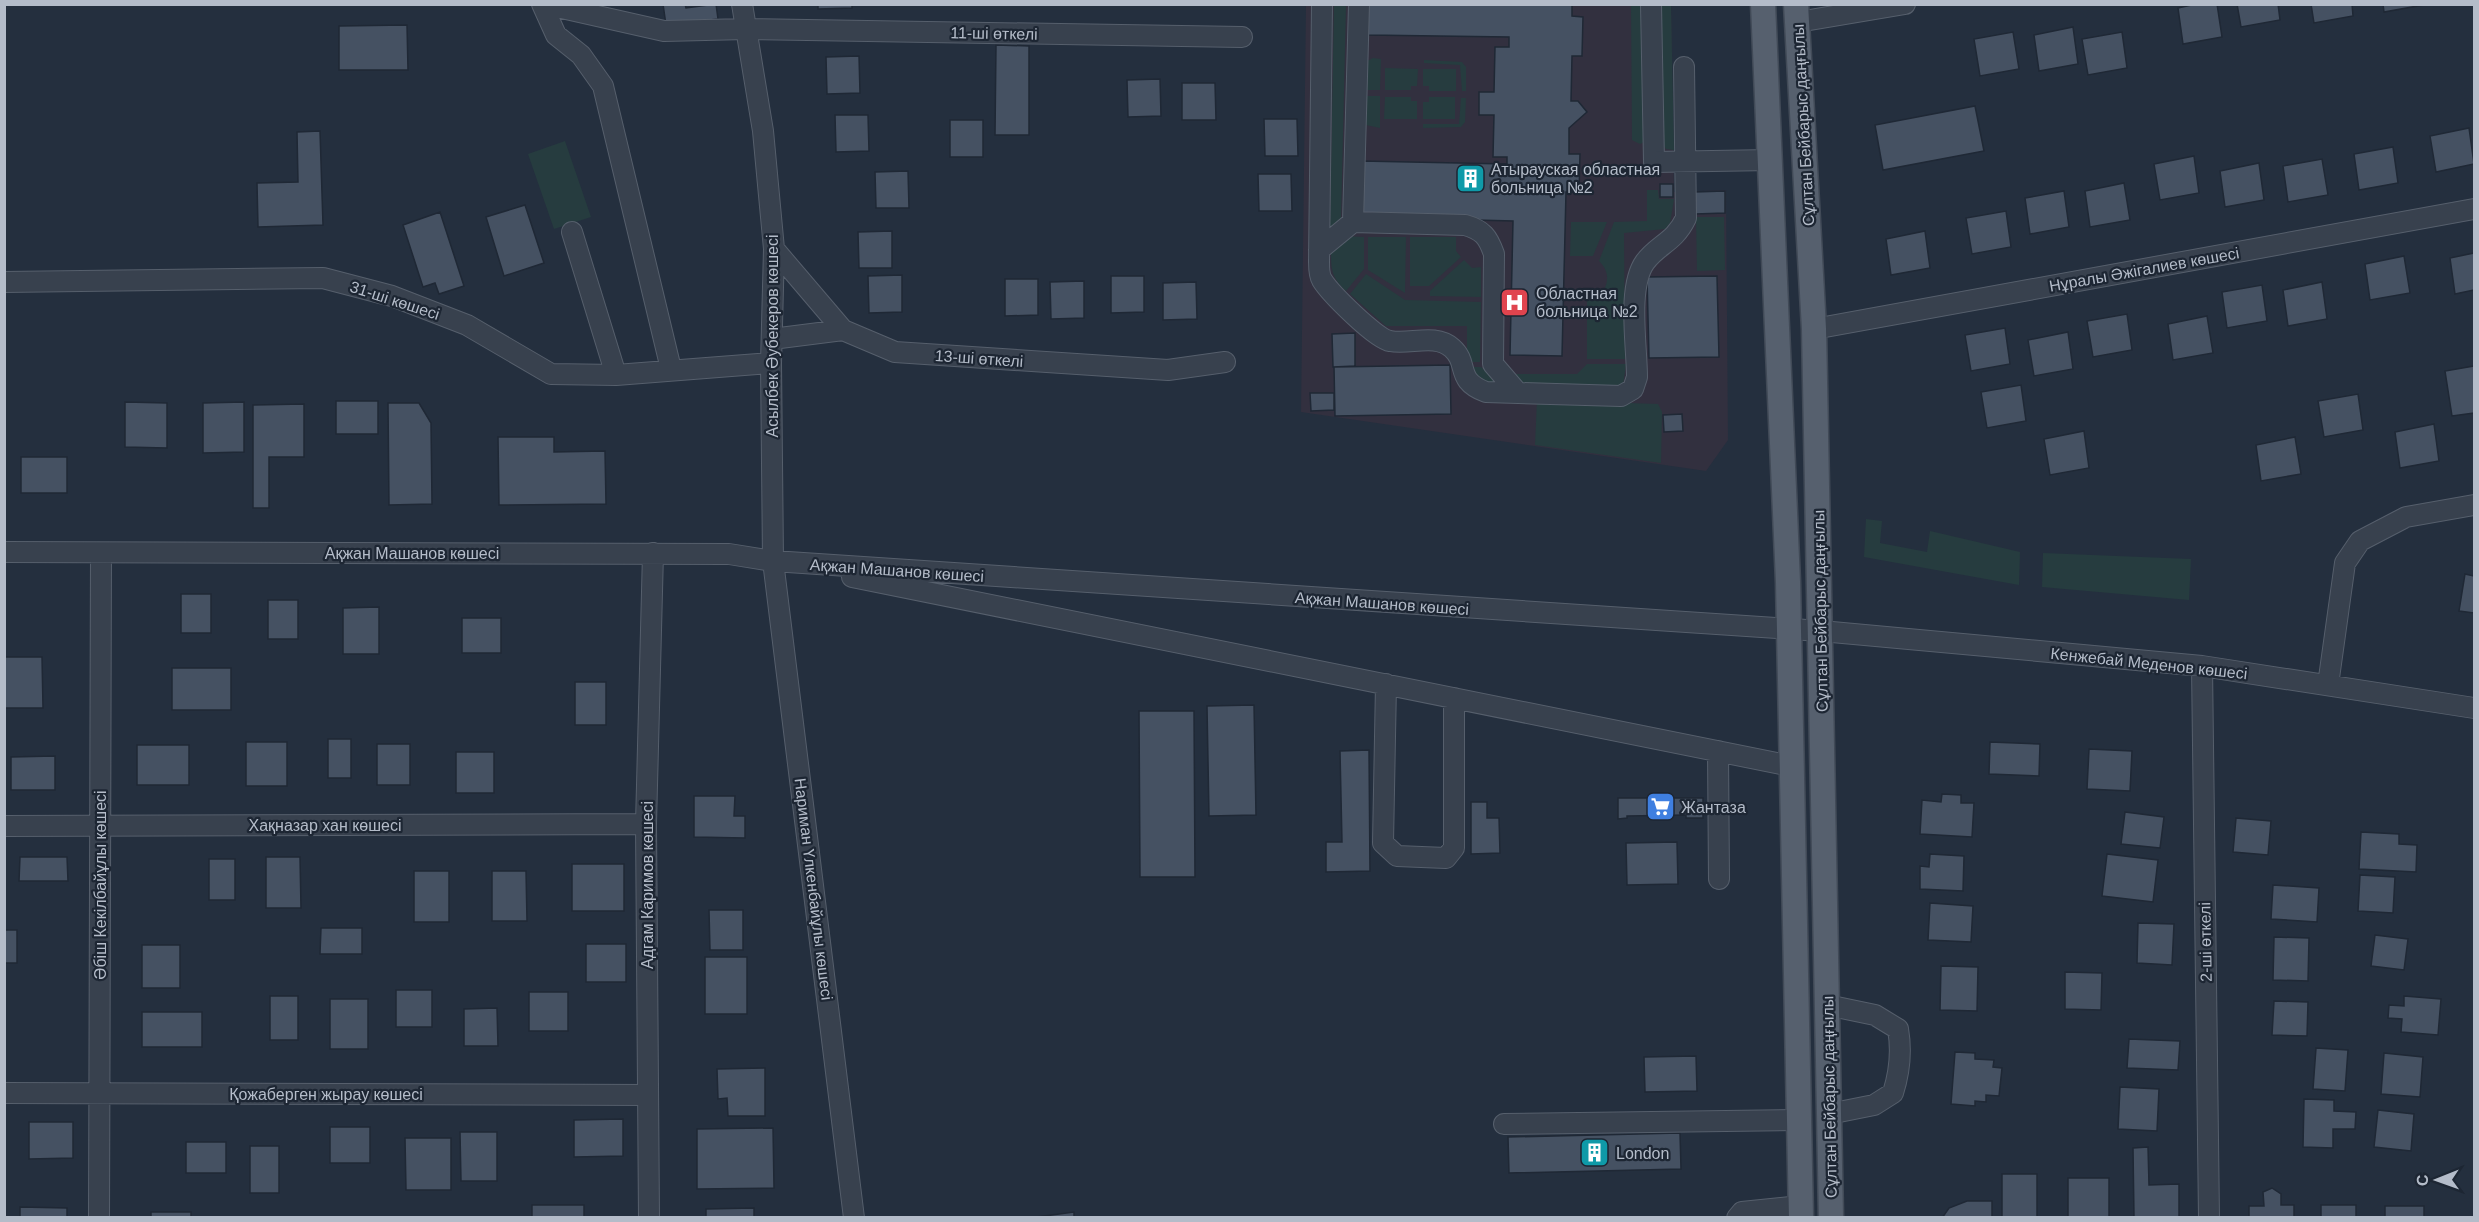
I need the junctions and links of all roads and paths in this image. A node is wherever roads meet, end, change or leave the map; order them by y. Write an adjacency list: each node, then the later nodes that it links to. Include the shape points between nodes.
1 (543, 4): 9 (street, 11-ші өткелі, via 664,31); 25 (street, via 556,35 581,55 603,86)
2 (742, 4): 9 (street, Асылбек Әубекеров көшесі)
3 (1322, 4): 18 (street)
4 (1359, 4): 15 (street)
5 (1652, 4): 13 (street, via 1654,162)
6 (1763, 4): 12 (main road, Сұлтан Бейбарыс даңғылы)
7 (1905, 4): 8 (street)
8 (1797, 13): 20 (main road, Сұлтан Бейбарыс даңғылы)
9 (746, 29): 10 (street, 11-ші өткелі); 17 (street, Асылбек Әубекеров көшесі, via 763,131)
10 (1242, 38)
11 (1684, 67): 13 (street)
12 (1771, 160): 13 (street); 33 (main road, Сұлтан Бейбарыс даңғылы)
13 (1685, 162): 27 (street, via 1686,219 1678,234 1646,259 1639,271 1635,290 1637,377 1633,389 1621,396)
14 (2475, 208): 20 (street, Нұралы Әжiгалиев көшесi)
15 (1353, 222): 18 (street); 27 (street, via 1465,225 1489,238 1494,254 1493,364)
16 (572, 232): 26 (street)
17 (774, 249): 21 (street, 13-ші өткелі); 22 (street, Асылбек Әубекеров көшесі)
18 (1319, 250): 27 (street, via 1321,278 1377,335 1388,341 1439,341 1460,358 1464,375 1473,387 1486,392)
19 (4, 282): 26 (street, 31-ші көшесі, via 323,278 392,296 467,325 551,374)
20 (1814, 329): 34 (main road, Сұлтан Бейбарыс даңғылы)
21 (843, 330): 22 (street); 23 (street, 13-ші өткелі, via 895,352 1168,370)
22 (772, 339): 24 (street, Асылбек Әубекеров көшесі)
23 (1225, 362)
24 (771, 363): 25 (street, 31-ші көшесі); 32 (street, Асылбек Әубекеров көшесі)
25 (671, 369): 26 (street, 31-ші көшесі)
26 (616, 375)
27 (1518, 393)
28 (2475, 505): 37 (street, via 2406,517 2360,541 2344,563)
29 (4, 552): 30 (street, Ақжан Машанов көшесі)
30 (101, 553): 31 (street, Ақжан Машанов көшесі); 44 (street, Әбіш Кекілбайұлы көшесі)
31 (653, 553): 32 (street, Ақжан Машанов көшесі, via 729,554); 42 (street, Адгам Каримов көшесі)
32 (773, 561): 33 (street, Ақжан Машанов көшесі); 36 (street); 57 (street, Нариман Үлкенбайұлы көшесі)
33 (1789, 631): 34 (street, Ақжан Машанов көшесі); 41 (main road, Сұлтан Бейбарыс даңғылы)
34 (1821, 631): 35 (street, Кенжебай Меденов көшесі); 47 (main road, Сұлтан Бейбарыс даңғылы)
35 (2202, 666): 37 (street, Кенжебай Меденов көшесі); 60 (street, 2-ші өткелі)
36 (1386, 684): 38 (street); 38 (street, via 1383,843 1396,856 1446,858 1454,848)
37 (2328, 685): 39 (street, Кенжебай Меденов көшесі)
38 (1454, 698): 40 (street)
39 (2475, 708)
40 (1718, 751): 41 (street); 45 (street)
41 (1791, 766): 46 (main road, Сұлтан Бейбарыс даңғылы)
42 (646, 824): 44 (street, Хақназар хан көшесі); 50 (street, Адгам Каримов көшесі)
43 (4, 826): 44 (street, Хақназар хан көшесі)
44 (100, 826): 49 (street, Әбіш Кекілбайұлы көшесі)
45 (1719, 879)
46 (1796, 992): 47 (main road); 52 (main road, Сұлтан Бейбарыс даңғылы)
47 (1827, 998): 51 (main road, Сұлтан Бейбарыс даңғылы); 51 (street, via 1875,1015 1898,1029 1901,1067 1893,1093 1874,1105)
48 (4, 1093): 49 (street, Қожаберген жырау көшесі)
49 (100, 1093): 50 (street, Қожаберген жырау көшесі); 55 (street, Әбіш Кекілбайұлы көшесі)
50 (648, 1095): 56 (street, Адгам Каримов көшесі)
51 (1829, 1114): 59 (main road, Сұлтан Бейбарыс даңғылы)
52 (1799, 1120): 53 (street); 54 (main road, Сұлтан Бейбарыс даңғылы)
53 (1504, 1124)
54 (1801, 1212): 58 (street, via 1742,1212)
55 (99, 1218)
56 (649, 1218)
57 (854, 1218)
58 (1737, 1218)
59 (1832, 1218)
60 (2209, 1218)

